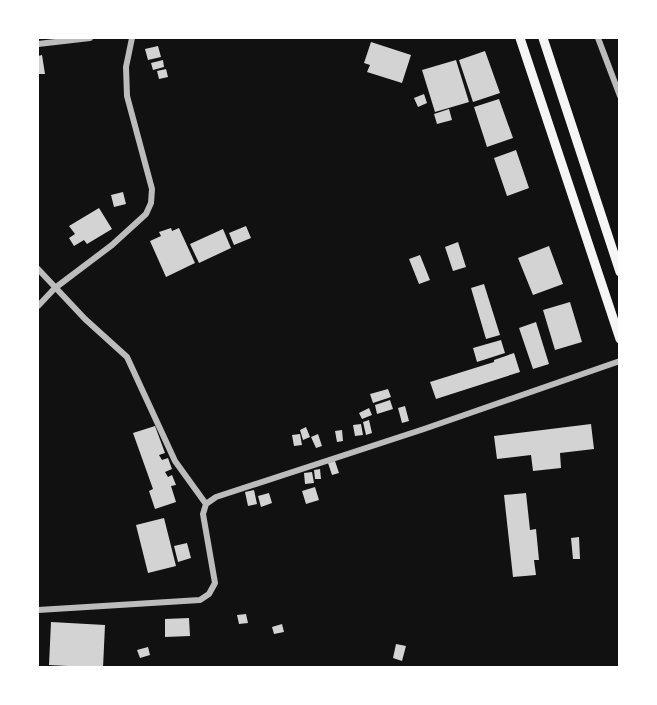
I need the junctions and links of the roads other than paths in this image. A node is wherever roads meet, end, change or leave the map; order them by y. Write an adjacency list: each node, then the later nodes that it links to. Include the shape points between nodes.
1 (90, 38): 6 (street)
2 (132, 38): 11 (street, via 126,67 127,96 152,189 151,203 146,214)
3 (520, 38): 13 (main road)
4 (543, 38): 10 (main road)
5 (598, 38): 8 (street)
6 (47, 40): 7 (street)
7 (38, 44)
8 (620, 96)
9 (38, 269): 11 (street)
10 (620, 272)
11 (56, 288): 12 (street); 15 (street, via 127,357 175,461)
12 (38, 306)
13 (620, 339)
14 (620, 361): 15 (street, via 216,497)
15 (206, 504): 16 (street, via 203,514 215,583 200,600)
16 (38, 610)

